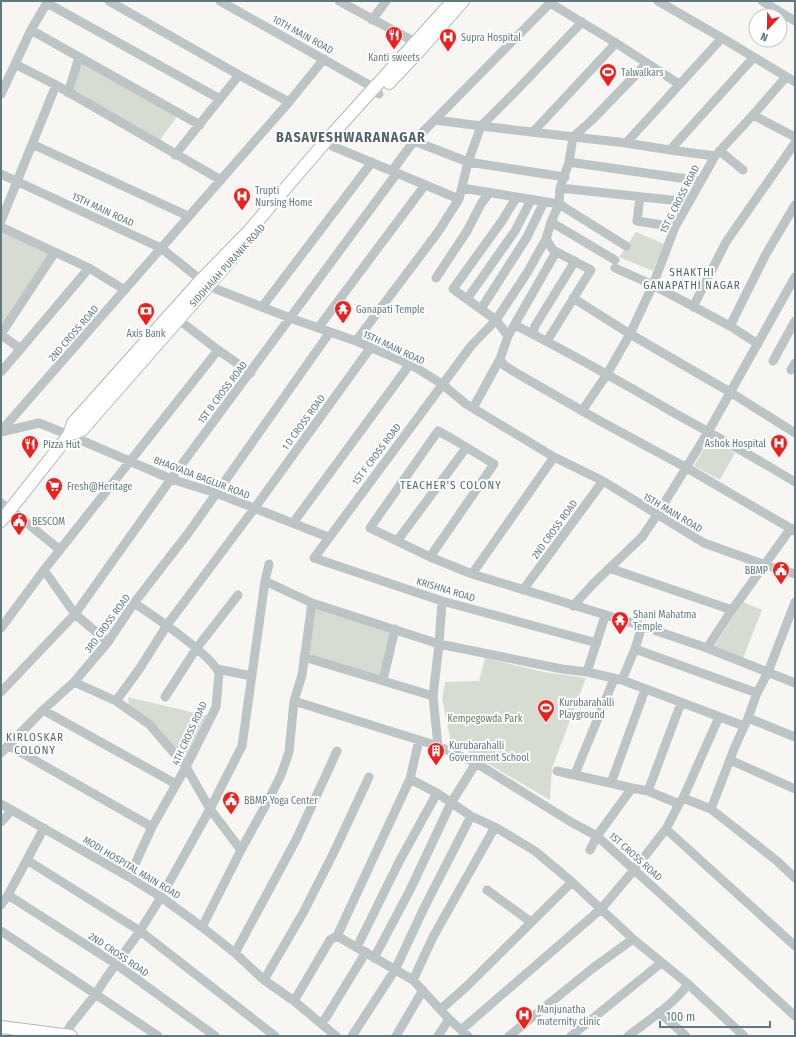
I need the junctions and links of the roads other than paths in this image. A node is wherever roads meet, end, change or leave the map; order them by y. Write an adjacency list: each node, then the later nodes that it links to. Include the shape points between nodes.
1 (109, 1): 23 (street)
2 (220, 1): 20 (street, 10TH MAIN ROAD)
3 (339, 1): 11 (street)
4 (386, 1): 11 (street)
5 (453, 1): 16 (main road, SIDDHAIAH PURANIK ROAD)
6 (463, 1): 28 (main road, SIDDHAIAH PURANIK ROAD, via 420,50)
7 (658, 1): 15 (street)
8 (762, 1): 12 (street)
9 (48, 2): 14 (street); 31 (street)
10 (551, 2): 13 (street); 34 (street, 1ST B CROSS ROAD)
11 (372, 20): 16 (street)
12 (795, 21)
13 (582, 22): 17 (street); 36 (street)
14 (31, 30): 18 (street); 22 (street)
15 (722, 38): 19 (street); 26 (street)
16 (415, 42): 28 (main road, SIDDHAIAH PURANIK ROAD)
17 (616, 43): 21 (street); 37 (street)
18 (78, 57): 29 (street); 35 (street)
19 (754, 57): 24 (street); 45 (street)
20 (324, 59): 28 (street, 10TH MAIN ROAD); 32 (street, 2ND CROSS ROAD)
21 (647, 63): 26 (street); 38 (street)
22 (15, 64): 27 (street); 30 (street)
23 (239, 75): 31 (street); 32 (street)
24 (786, 77): 25 (street); 33 (street, 1ST G CROSS ROAD)
25 (795, 82)
26 (679, 84): 41 (street)
27 (56, 85): 29 (street); 43 (street)
28 (376, 91): 44 (main road, SIDDHAIAH PURANIK ROAD)
29 (68, 93): 47 (street)
30 (1, 94)
31 (220, 99): 35 (street)
32 (289, 102): 55 (street, 2ND CROSS ROAD)
33 (753, 115): 39 (street); 46 (street, 1ST G CROSS ROAD)
34 (435, 120): 36 (street); 40 (street, 1ST B CROSS ROAD)
35 (200, 125): 47 (street)
36 (481, 126): 37 (street); 49 (street)
37 (533, 132): 38 (street)
38 (573, 137): 41 (street); 50 (street)
39 (795, 137)
40 (414, 141): 49 (street); 52 (street, 1ST B CROSS ROAD)
41 (626, 143): 45 (street)
42 (795, 143): 89 (street, via 726,242)
43 (32, 144): 56 (street); 70 (street)
44 (329, 144): 48 (street); 84 (main road, SIDDHAIAH PURANIK ROAD)
45 (670, 150): 46 (street)
46 (718, 153): 51 (street); 57 (street, 1ST G CROSS ROAD)
47 (175, 155): 55 (street)
48 (372, 162): 52 (street); 90 (street)
49 (468, 162): 54 (street); 59 (street)
50 (568, 162): 54 (street); 57 (street)
51 (743, 170)
52 (395, 172): 58 (street); 92 (street, 1ST B CROSS ROAD)
53 (1, 174): 56 (street, 15TH MAIN ROAD)
54 (565, 176): 60 (street)
55 (221, 180): 70 (street, 2ND CROSS ROAD)
56 (17, 181): 71 (street); 77 (street, 15TH MAIN ROAD)
57 (701, 181): 67 (street, 1ST G CROSS ROAD)
58 (425, 185): 64 (street); 98 (street)
59 (462, 188): 61 (street); 64 (street)
60 (560, 188): 62 (street); 68 (street)
61 (488, 193): 63 (street); 83 (street)
62 (640, 197): 67 (street); 74 (street, via 637,221)
63 (516, 198): 65 (street); 88 (street, via 453,288)
64 (459, 199): 104 (street, via 438,232)
65 (531, 200): 66 (street); 88 (street, via 515,231)
66 (544, 202): 68 (street); 91 (street, via 527,238)
67 (689, 202): 74 (street, 1ST G CROSS ROAD)
68 (559, 204): 72 (street, 1ST F CROSS ROAD); 76 (street)
69 (795, 205): 97 (street, via 766,254)
70 (188, 216): 77 (street, 2ND CROSS ROAD)
71 (1, 221)
72 (551, 222): 75 (street, 1ST F CROSS ROAD); 85 (street, via 615,264)
73 (1, 227): 78 (street)
74 (675, 227): 85 (street, 1ST G CROSS ROAD)
75 (546, 239): 79 (street); 94 (street, 1ST F CROSS ROAD)
76 (626, 246)
77 (161, 248): 84 (street, 15TH MAIN ROAD); 86 (street, 2ND CROSS ROAD)
78 (55, 252): 81 (street); 100 (street)
79 (556, 252): 80 (street); 96 (street)
80 (575, 261): 87 (street, via 591,270); 101 (street, via 535,326)
81 (89, 268): 86 (street); 108 (street)
82 (795, 277): 106 (street)
83 (436, 278)
84 (205, 282): 90 (street, 15TH MAIN ROAD); 93 (main road, SIDDHAIAH PURANIK ROAD); 123 (main road, SIDDHAIAH PURANIK ROAD, via 73,423)
85 (653, 285): 89 (street); 102 (street, 1ST G CROSS ROAD)
86 (125, 290): 120 (street, 2ND CROSS ROAD)
87 (573, 298): 102 (street); 105 (street)
88 (466, 299): 91 (street)
89 (693, 307): 97 (street)
90 (262, 308): 92 (street, 15TH MAIN ROAD)
91 (481, 309): 94 (street)
92 (290, 318): 98 (street, 15TH MAIN ROAD); 114 (street, 1ST B CROSS ROAD)
93 (179, 320): 109 (street); 123 (main road, SIDDHAIAH PURANIK ROAD, via 82,430)
94 (496, 320): 103 (street); 116 (street, 1ST F CROSS ROAD, via 471,346)
95 (795, 321): 111 (street)
96 (515, 325): 101 (street); 103 (street)
97 (730, 326): 106 (street)
98 (318, 328): 99 (street, 15TH MAIN ROAD)
99 (330, 332): 104 (street, 15TH MAIN ROAD); 131 (street, 3RD CROSS ROAD)
100 (1, 334): 108 (street)
101 (533, 334): 105 (street)
102 (630, 334): 115 (street, 1ST G CROSS ROAD); 117 (street)
103 (508, 336): 110 (street)
104 (356, 341): 107 (street, 15TH MAIN ROAD)
105 (547, 341): 115 (street)
106 (758, 344): 117 (street)
107 (371, 348): 112 (street, 15TH MAIN ROAD); 133 (street, 1 D CROSS ROAD)
108 (21, 349): 113 (street)
109 (218, 350): 114 (street); 126 (street)
110 (500, 359): 118 (street); 119 (street, via 504,366)
111 (773, 361)
112 (410, 364): 116 (street, 15TH MAIN ROAD); 136 (street)
113 (1, 372)
114 (250, 373): 128 (street, 1ST B CROSS ROAD)
115 (607, 374): 119 (street, 1ST G CROSS ROAD); 121 (street)
116 (442, 384): 118 (street, 15TH MAIN ROAD); 138 (street, 1ST F CROSS ROAD)
117 (730, 392): 121 (street); 122 (street)
118 (473, 408): 125 (street, 15TH MAIN ROAD)
119 (582, 411): 127 (street)
120 (1, 431): 123 (street, BHAGYADA BAGLUR ROAD, via 38,423)
121 (708, 432): 127 (street); 130 (street)
122 (795, 433)
123 (69, 435): 126 (street, BHAGYADA BAGLUR ROAD); 132 (main road, SIDDHAIAH PURANIK ROAD)
124 (466, 448): 139 (street); 139 (street, via 438,431 370,528); 141 (street, via 494,464)
125 (554, 457): 129 (street, 15TH MAIN ROAD); 146 (street)
126 (130, 460): 128 (street, BHAGYADA BAGLUR ROAD); 140 (street)
127 (687, 468): 134 (street); 137 (street)
128 (171, 479): 131 (street, BHAGYADA BAGLUR ROAD); 157 (street, 1ST B CROSS ROAD)
129 (603, 481): 134 (street, 15TH MAIN ROAD); 149 (street, 2ND CROSS ROAD)
130 (795, 482)
131 (216, 493): 133 (street, BHAGYADA BAGLUR ROAD); 153 (street, 3RD CROSS ROAD)
132 (7, 508): 135 (main road, SIDDHAIAH PURANIK ROAD); 140 (street)
133 (254, 509): 136 (street, BHAGYADA BAGLUR ROAD); 159 (street, 1 D CROSS ROAD)
134 (657, 515): 143 (street, 15TH MAIN ROAD, via 704,543); 144 (street, via 642,537)
135 (1, 521)
136 (293, 523): 138 (street, BHAGYADA BAGLUR ROAD)
137 (793, 530): 143 (street)
138 (328, 537): 151 (street, KRISHNA ROAD, via 314,558)
139 (397, 541): 141 (street)
140 (60, 550): 145 (street)
141 (430, 557): 146 (street)
142 (269, 564): 148 (street)
143 (765, 565): 147 (street, 15TH MAIN ROAD); 156 (street)
144 (609, 568): 155 (street); 156 (street)
145 (44, 570): 157 (street); 161 (street)
146 (472, 574): 149 (street)
147 (795, 574)
148 (265, 581): 154 (street); 173 (street)
149 (523, 590): 155 (street)
150 (238, 595): 167 (street)
151 (442, 601): 164 (street, KRISHNA ROAD); 165 (street)
152 (795, 602): 172 (street)
153 (134, 603): 159 (street); 163 (street, 3RD CROSS ROAD)
154 (312, 603): 162 (street); 169 (street)
155 (573, 606): 158 (street)
156 (732, 610): 166 (street)
157 (75, 614): 163 (street); 179 (street, 1ST B CROSS ROAD)
158 (605, 616): 160 (street); 164 (street)
159 (167, 625): 167 (street); 183 (street, 1 D CROSS ROAD)
160 (642, 626): 166 (street); 168 (street)
161 (1, 628)
162 (395, 629): 165 (street); 175 (street)
163 (108, 642): 176 (street, 3RD CROSS ROAD)
164 (597, 643): 171 (street)
165 (440, 644): 171 (street); 181 (street)
166 (707, 648): 172 (street)
167 (196, 649): 170 (street); 182 (street)
168 (635, 649): 174 (street); 180 (street)
169 (304, 657): 175 (street); 184 (street, via 302,675)
170 (217, 669): 173 (street); 197 (street, 4TH CROSS ROAD, via 219,674 216,707)
171 (587, 672): 174 (street)
172 (768, 672): 177 (street); 180 (street)
173 (252, 676): 211 (street, via 242,746)
174 (618, 679): 178 (street); 199 (street)
175 (383, 680): 181 (street)
176 (74, 682): 183 (street); 186 (street, 3RD CROSS ROAD)
177 (795, 683)
178 (645, 690): 185 (street); 203 (street)
179 (1, 692)
180 (757, 693): 188 (street)
181 (433, 696): 192 (street)
182 (165, 697)
183 (116, 701): 197 (street, via 149,724)
184 (294, 701): 190 (street, 1ST CROSS ROAD); 221 (street, via 289,752 281,775)
185 (681, 703): 187 (street); 206 (street)
186 (43, 710): 191 (street, 3RD CROSS ROAD); 202 (street)
187 (719, 717): 188 (street); 208 (street)
188 (746, 722): 189 (street); 195 (street)
189 (795, 737)
190 (419, 740): 192 (street, 1ST CROSS ROAD); 201 (street)
191 (8, 745): 194 (street, 3RD CROSS ROAD); 216 (street)
192 (438, 746): 196 (street, 1ST CROSS ROAD)
193 (337, 751): 242 (street, via 296,840)
194 (1, 753)
195 (730, 760): 205 (street); 212 (street)
196 (476, 763): 209 (street); 220 (street, 1ST CROSS ROAD)
197 (186, 767): 202 (street, 4TH CROSS ROAD); 211 (street)
198 (557, 771): 199 (street)
199 (575, 774): 203 (street)
200 (369, 777): 247 (street, via 303,914)
201 (410, 779): 207 (street); 237 (street)
202 (176, 784): 216 (street, 4TH CROSS ROAD)
203 (611, 784): 204 (street)
204 (632, 788): 206 (street); 220 (street)
205 (795, 789)
206 (648, 791): 208 (street)
207 (437, 793): 209 (street); 240 (street)
208 (681, 801): 212 (street); 219 (street)
209 (451, 803): 214 (street); 243 (street)
210 (1, 804): 213 (street, MODI HOSPITAL MAIN ROAD)
211 (210, 809): 221 (street); 230 (street)
212 (711, 809): 226 (street)
213 (12, 810): 215 (street); 218 (street, MODI HOSPITAL MAIN ROAD)
214 (471, 816): 217 (street); 246 (street)
215 (1, 822)
216 (152, 827): 225 (street, 4TH CROSS ROAD)
217 (495, 827): 227 (street, via 535,851); 248 (street, via 433,937)
218 (44, 828): 223 (street); 225 (street, MODI HOSPITAL MAIN ROAD)
219 (666, 829): 224 (street); 239 (street)
220 (597, 836): 222 (street); 224 (street, 1ST CROSS ROAD)
221 (241, 850): 234 (street)
222 (590, 850)
223 (27, 860): 229 (street); 236 (street)
224 (634, 870): 232 (street); 255 (street, 1ST CROSS ROAD)
225 (129, 876): 230 (street, MODI HOSPITAL MAIN ROAD)
226 (795, 878)
227 (572, 882): 232 (street); 233 (street)
228 (487, 890): 233 (street)
229 (8, 895): 231 (street); 245 (street, 2ND CROSS ROAD)
230 (161, 897): 234 (street, MODI HOSPITAL MAIN ROAD); 236 (street)
231 (1, 905)
232 (601, 909): 238 (street); 259 (street)
233 (531, 922): 253 (street)
234 (202, 926): 242 (street, MODI HOSPITAL MAIN ROAD)
235 (1, 931): 251 (street)
236 (140, 931): 245 (street); 263 (street)
237 (337, 936): 240 (street); 252 (street, via 330,940)
238 (633, 939): 244 (street); 268 (street)
239 (795, 946)
240 (357, 947): 241 (street)
241 (366, 952): 243 (street); 257 (street)
242 (235, 953): 247 (street, MODI HOSPITAL MAIN ROAD)
243 (374, 958): 246 (street)
244 (662, 963): 249 (street); 269 (street)
245 (116, 964): 251 (street); 262 (street, 2ND CROSS ROAD)
246 (395, 970): 248 (street); 265 (street)
247 (264, 980): 252 (street, MODI HOSPITAL MAIN ROAD)
248 (413, 980): 250 (street)
249 (688, 984): 254 (street); 272 (street)
250 (423, 990): 253 (street); 266 (street)
251 (95, 995): 260 (street, via 71,1025); 261 (street)
252 (294, 1001): 257 (street, MODI HOSPITAL MAIN ROAD)
253 (441, 1009): 256 (street)
254 (659, 1012): 270 (street); 271 (street)
255 (795, 1016)
256 (449, 1019): 259 (street); 267 (street)
257 (322, 1024): 264 (street, MODI HOSPITAL MAIN ROAD)
258 (1, 1027): 260 (main road)
259 (465, 1033)
260 (68, 1035)
261 (158, 1036)
262 (215, 1036)
263 (274, 1036)
264 (336, 1036)
265 (352, 1036)
266 (396, 1036)
267 (438, 1036)
268 (509, 1036)
269 (571, 1036)
270 (628, 1036)
271 (686, 1036)
272 (744, 1036)

